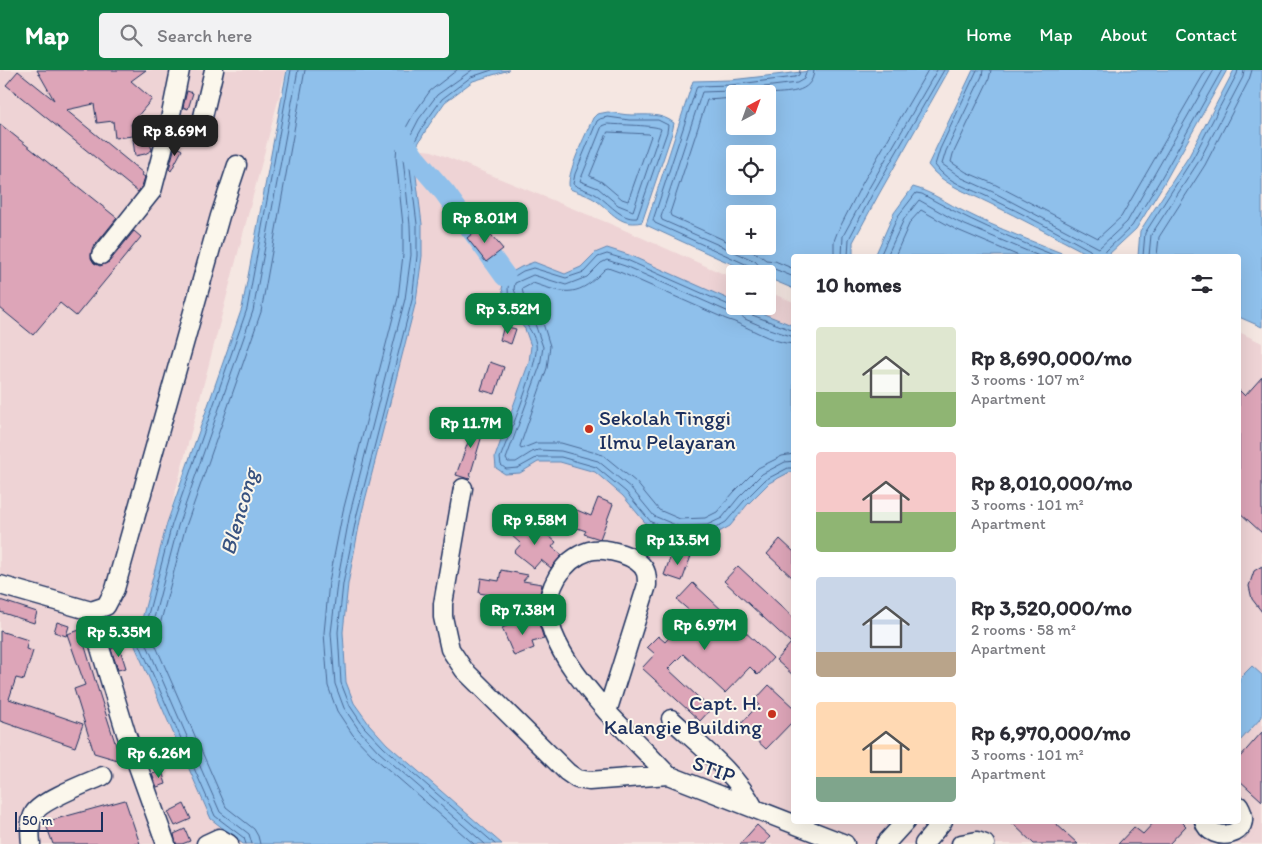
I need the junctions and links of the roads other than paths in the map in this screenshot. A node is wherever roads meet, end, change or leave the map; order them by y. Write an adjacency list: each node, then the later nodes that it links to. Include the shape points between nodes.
1 (180, 70): 5 (lane, via 152,191)
2 (214, 70): 3 (lane)
3 (202, 121)
4 (237, 165): 8 (lane, via 217,225 115,589 106,606)
5 (101, 254)
6 (463, 488): 12 (lane, via 443,610 450,649 458,664 577,779)
7 (0, 585): 8 (lane)
8 (91, 611): 22 (lane, via 126,733)
9 (607, 712): 9 (lane, STIP, via 647,579 646,572 631,558 601,550 589,551 564,568 555,580 548,619 570,665); 12 (lane, STIP)
10 (671, 718): 13 (lane, via 746,792)
11 (103, 776): 21 (lane, via 42,804 31,821)
12 (668, 776): 13 (lane, STIP)
13 (754, 808): 15 (lane, STIP)
14 (1241, 810): 20 (lane, via 1244,820 1236,834)
15 (791, 823)
16 (794, 824): 25 (lane, STIP)
17 (903, 824): 26 (lane)
18 (941, 824): 27 (lane)
19 (1205, 824): 20 (lane)
20 (1214, 841)
21 (31, 844)
22 (166, 844)
23 (206, 844): 24 (lane, via 218,838)
24 (230, 844)
25 (845, 844)
26 (885, 844)
27 (924, 844)
28 (961, 844): 29 (lane, via 977,841)
29 (986, 844)

